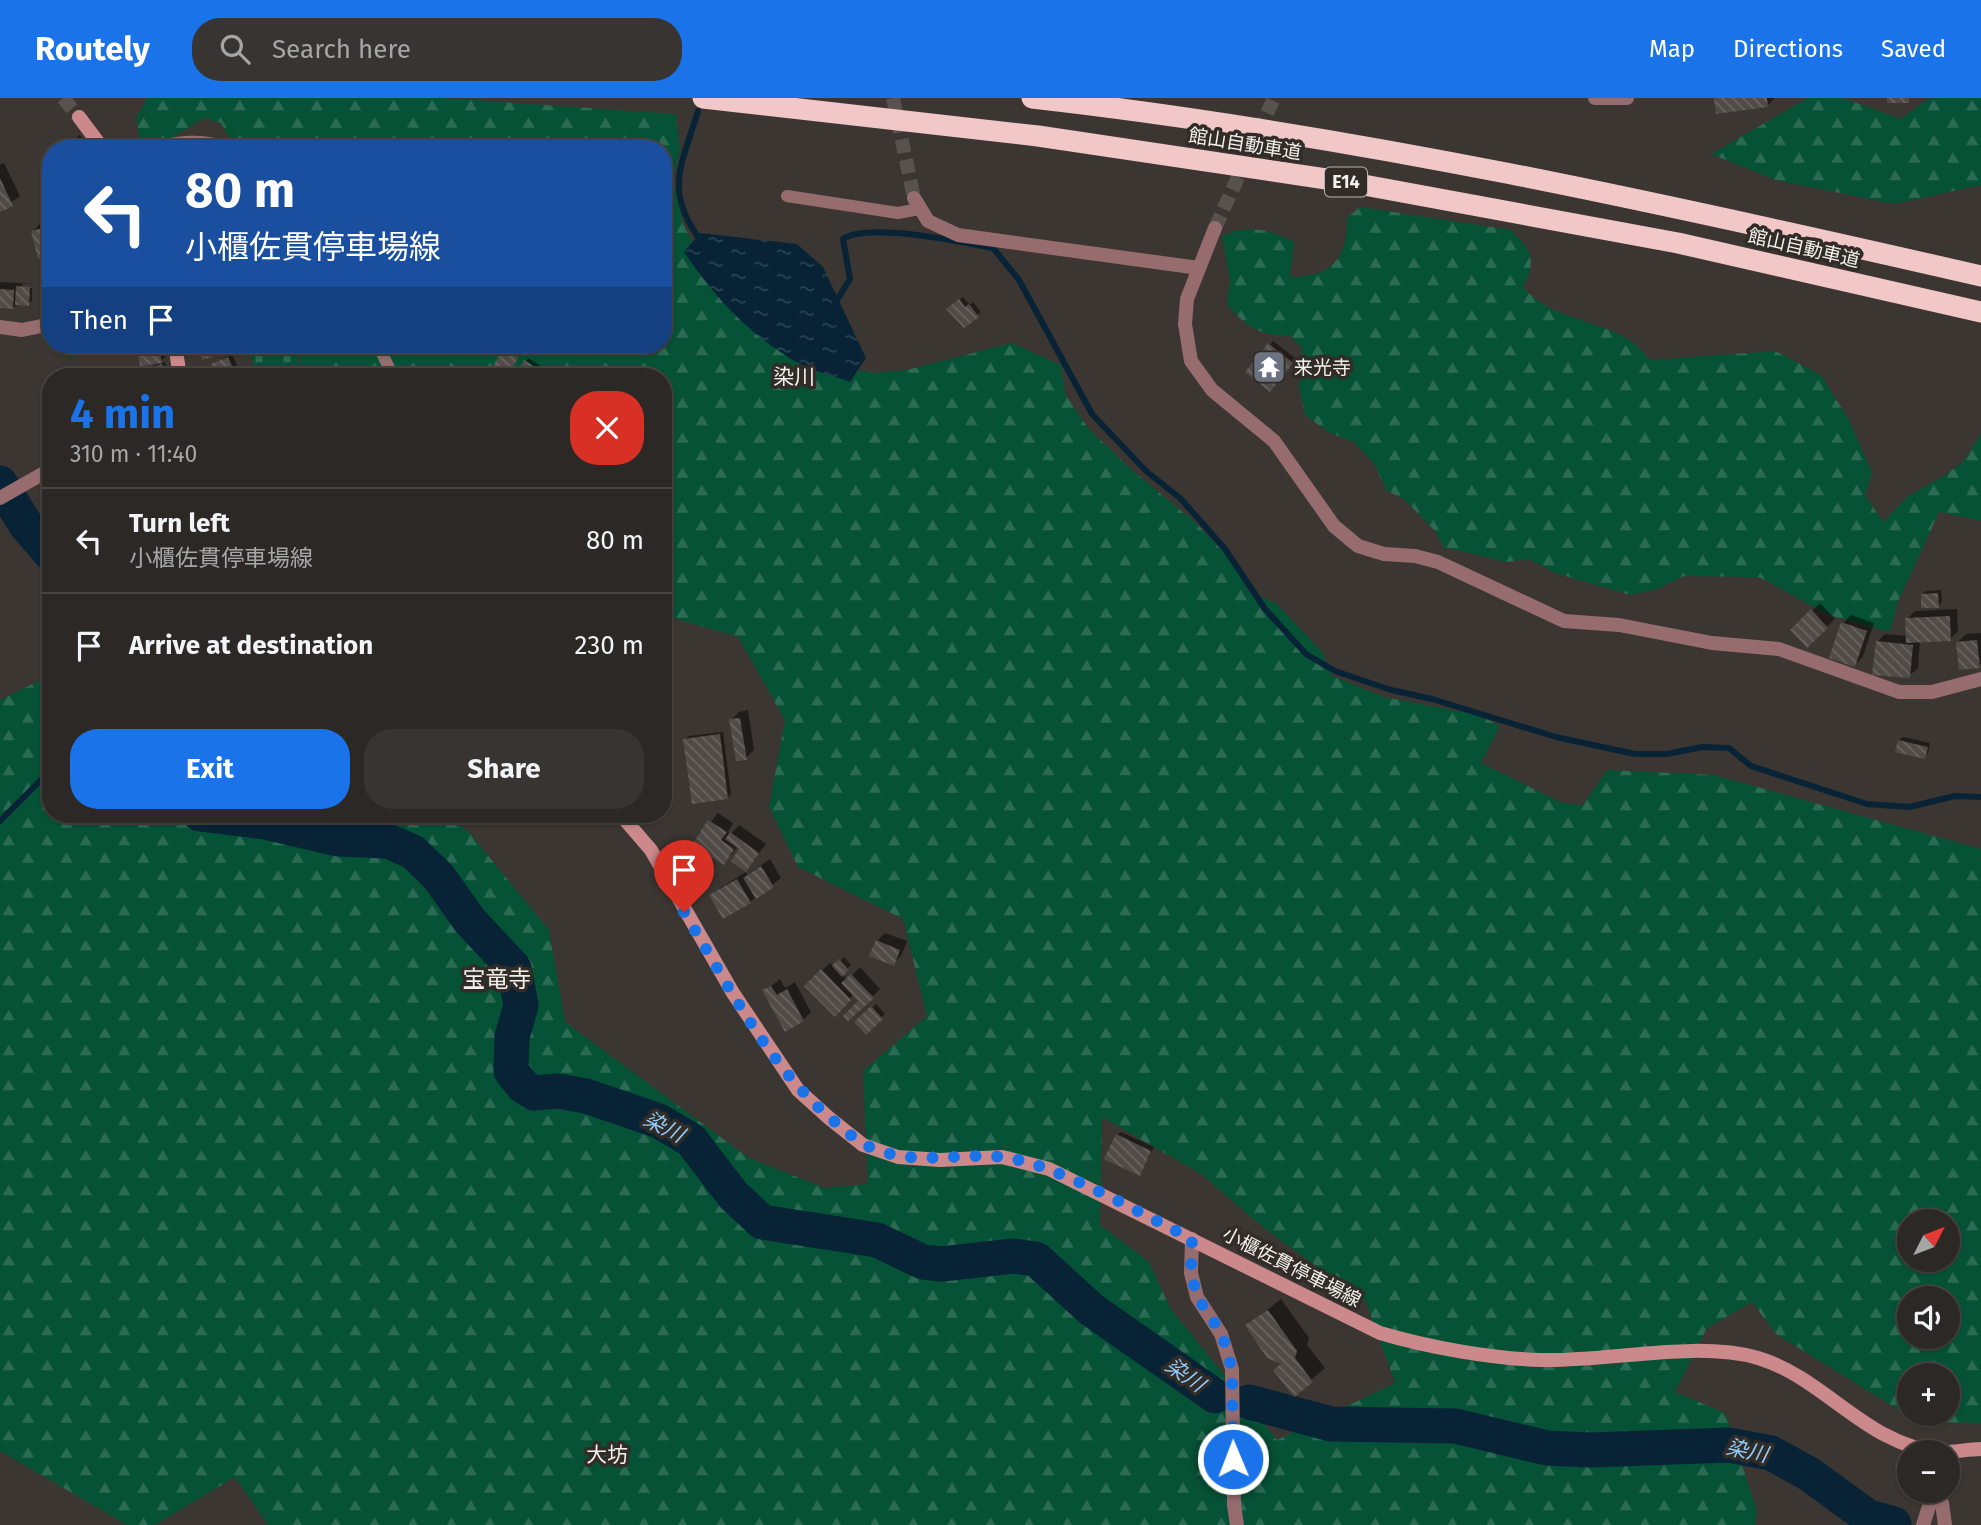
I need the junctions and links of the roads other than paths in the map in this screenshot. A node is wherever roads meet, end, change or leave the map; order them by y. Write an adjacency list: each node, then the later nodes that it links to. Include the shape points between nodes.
1 (703, 98): 12 (highway, 館山自動車道 / E14, via 1038,136 1353,183 1678,243)
2 (1032, 98): 11 (highway, 館山自動車道 / E14, via 1361,146 1691,209)
3 (1595, 98): 4 (street)
4 (1627, 98)
5 (79, 117): 6 (main road)
6 (96, 140)
7 (787, 196): 8 (lane, via 898,213)
8 (917, 204): 10 (street, via 928,221 958,235)
9 (1214, 228): 10 (street)
10 (1199, 268): 17 (street, via 1187,299 1185,324 1191,361 1212,390 1275,441 1334,526 1357,546 1438,562 1564,621 1779,649 1899,692 1932,692)
11 (1981, 276)
12 (1981, 312)
13 (42, 326): 14 (street, via 22,330)
14 (0, 327)
15 (42, 473): 16 (street)
16 (4, 496)
17 (1981, 680)
18 (628, 823): 19 (main road, 小櫃佐貫停車場線, via 651,850 733,993 798,1090 863,1145 898,1157 1002,1157 1049,1169)
19 (1192, 1239): 20 (main road, 小櫃佐貫停車場線, via 1380,1333 1423,1345 1541,1360 1716,1352 1754,1357 1783,1366 1863,1424); 25 (street, via 1191,1273 1197,1297 1222,1334 1232,1369)
20 (1897, 1442)
21 (1981, 1449): 22 (main road, 小櫃佐貫停車場線)
22 (1960, 1450)
23 (1930, 1503): 26 (street)
24 (1942, 1503): 27 (street)
25 (1237, 1525)
26 (1923, 1525)
27 (1945, 1525)

